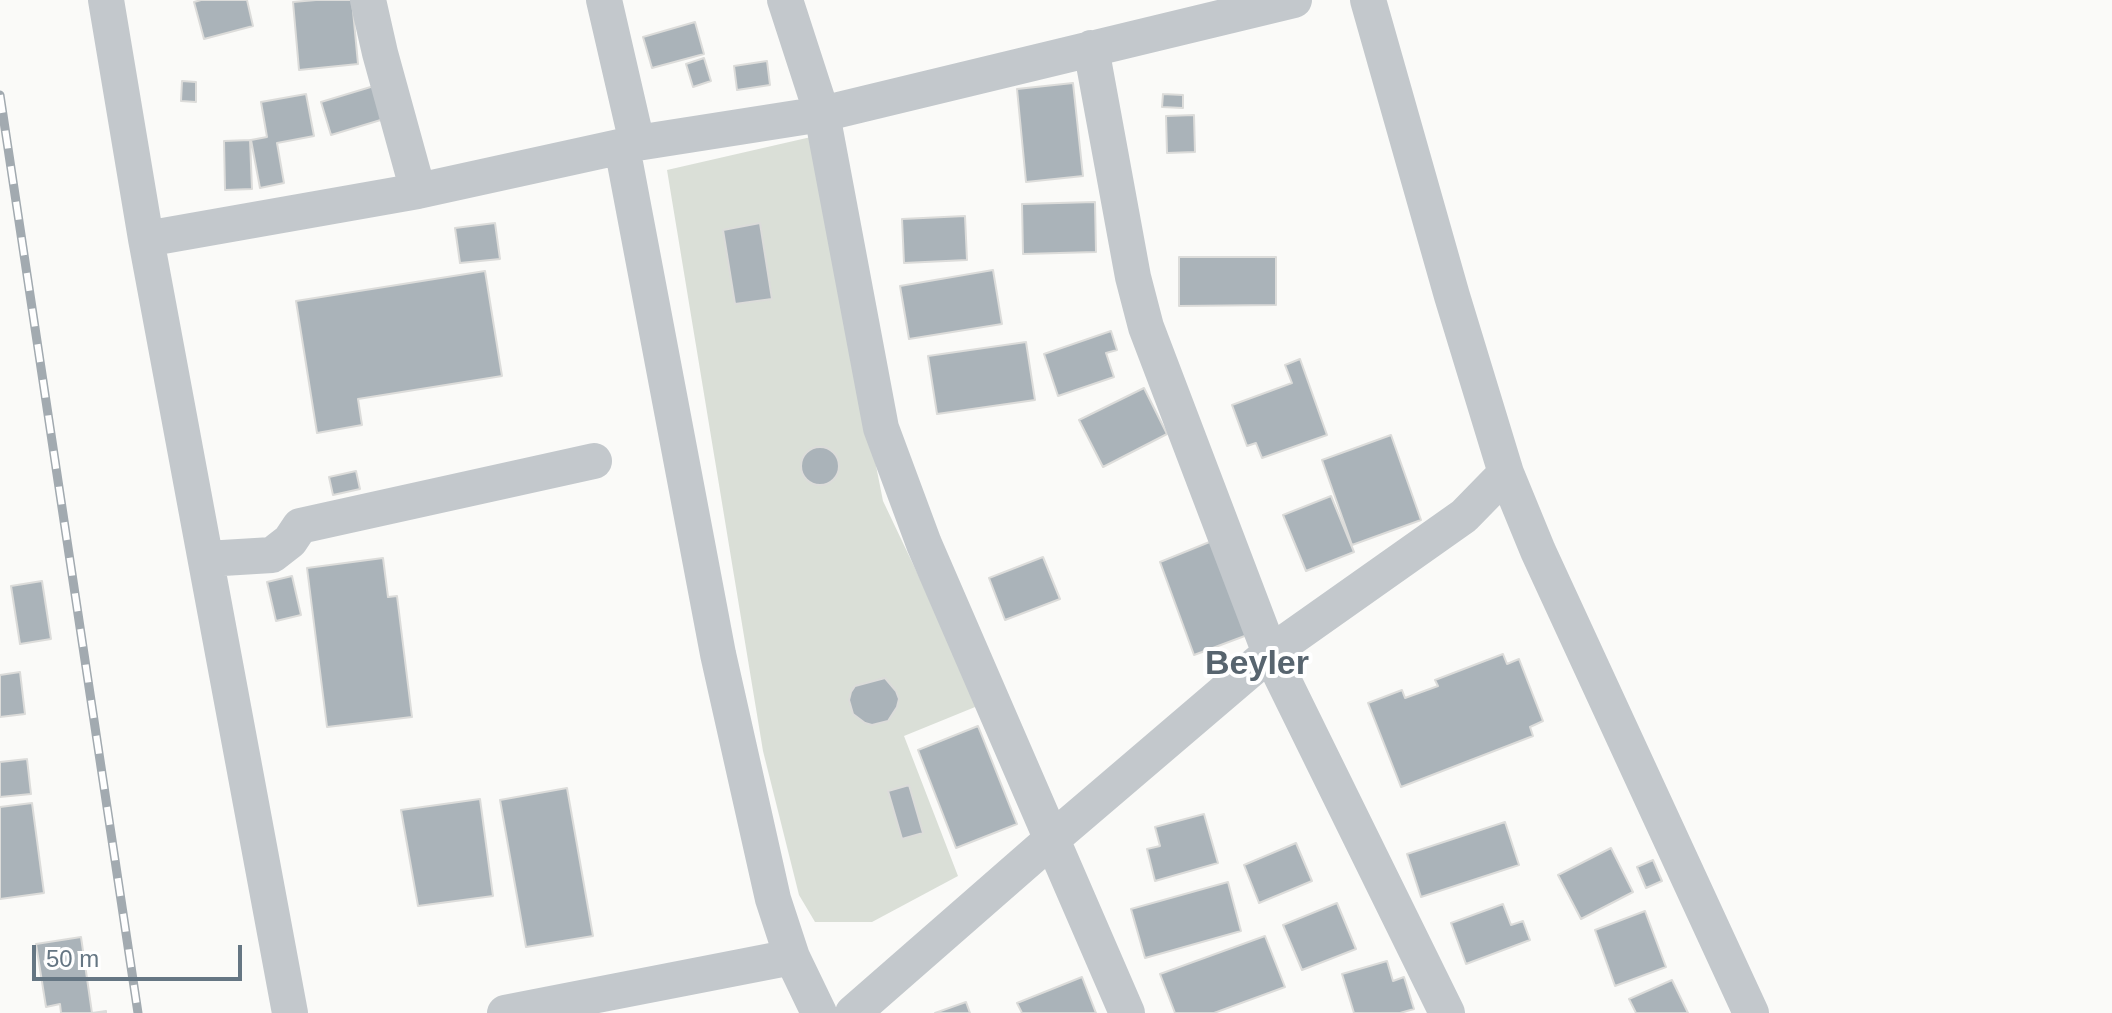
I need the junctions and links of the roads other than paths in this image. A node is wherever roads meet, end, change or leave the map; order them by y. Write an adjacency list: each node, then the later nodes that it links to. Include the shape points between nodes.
1 (106, 0): 11 (street)
2 (368, 0): 10 (street)
3 (604, 0): 9 (street)
4 (785, 0): 8 (street)
5 (1294, 0): 7 (street)
6 (1368, 0): 13 (street)
7 (1091, 48): 8 (street); 15 (street, via 1146,327)
8 (822, 114): 9 (street); 16 (street, via 881,428 924,544)
9 (629, 145): 10 (street); 17 (street, via 718,654 773,899)
10 (418, 191): 11 (street)
11 (146, 239): 14 (street)
12 (594, 461): 14 (street, via 300,526 272,555)
13 (1506, 473): 15 (street, via 1464,516); 24 (street)
14 (206, 559): 18 (street)
15 (1270, 653): 16 (street); 23 (street)
16 (1051, 840): 21 (street); 22 (street)
17 (792, 957): 19 (street); 20 (street)
18 (290, 1013)
19 (505, 1013)
20 (819, 1013)
21 (853, 1013)
22 (1127, 1013)
23 (1447, 1013)
24 (1751, 1013)

